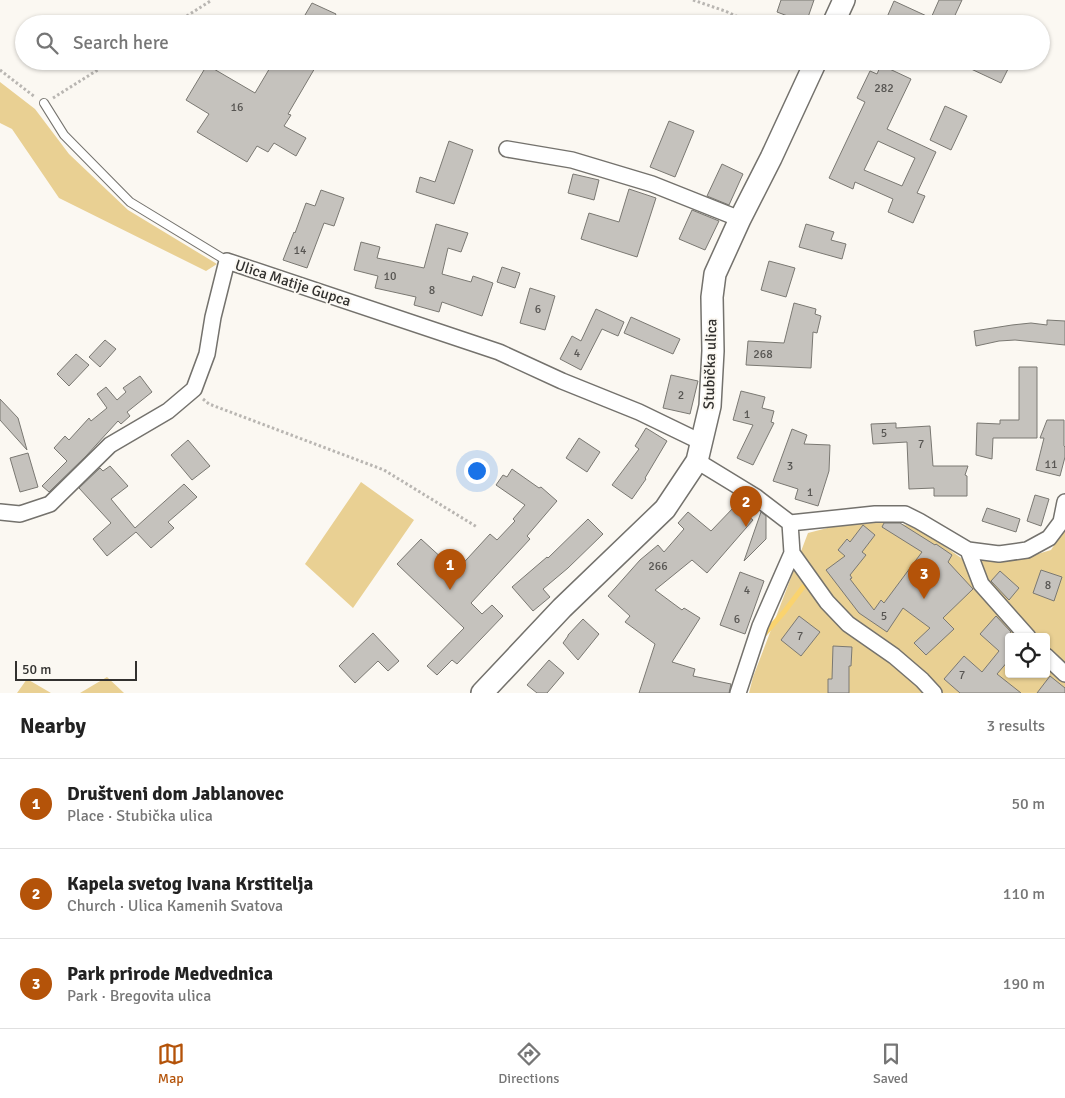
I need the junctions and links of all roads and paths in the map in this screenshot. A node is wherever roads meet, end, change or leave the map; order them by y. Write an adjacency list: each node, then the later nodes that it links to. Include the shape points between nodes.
1 (212, 0): 4 (path)
2 (693, 0): 5 (path)
3 (844, 0): 6 (main road)
4 (188, 15)
5 (734, 15)
6 (837, 15)
7 (0, 70): 10 (path)
8 (97, 70): 10 (path)
9 (812, 70): 12 (main road, Stubička ulica)
10 (44, 103): 13 (lane, via 64,135 130,202)
11 (506, 149): 12 (street, via 572,160 652,184)
12 (740, 220): 15 (main road, Stubička ulica, via 716,274 712,297 710,406)
13 (227, 261): 14 (street, Ulica Matije Gupca, via 207,354); 15 (street, Ulica Matije Gupca, via 499,352 639,412)
14 (194, 389): 17 (street, via 168,410 110,445 50,504 20,514); 19 (path, via 209,404 384,470)
15 (699, 452): 18 (street, Ulica Matije Gupca); 25 (main road, Stubička ulica, via 665,509 562,608)
16 (1065, 502): 20 (street, via 1061,522 1049,538 1027,550 999,554)
17 (0, 512)
18 (790, 523): 20 (street, via 904,514); 21 (street)
19 (478, 527)
20 (968, 550): 22 (street, via 981,584)
21 (792, 552): 26 (street, via 760,626); 27 (street, via 827,602 848,624 894,656)
22 (1024, 633)
23 (1050, 660): 24 (street)
24 (1065, 674)
25 (482, 693)
26 (738, 693)
27 (934, 693)

